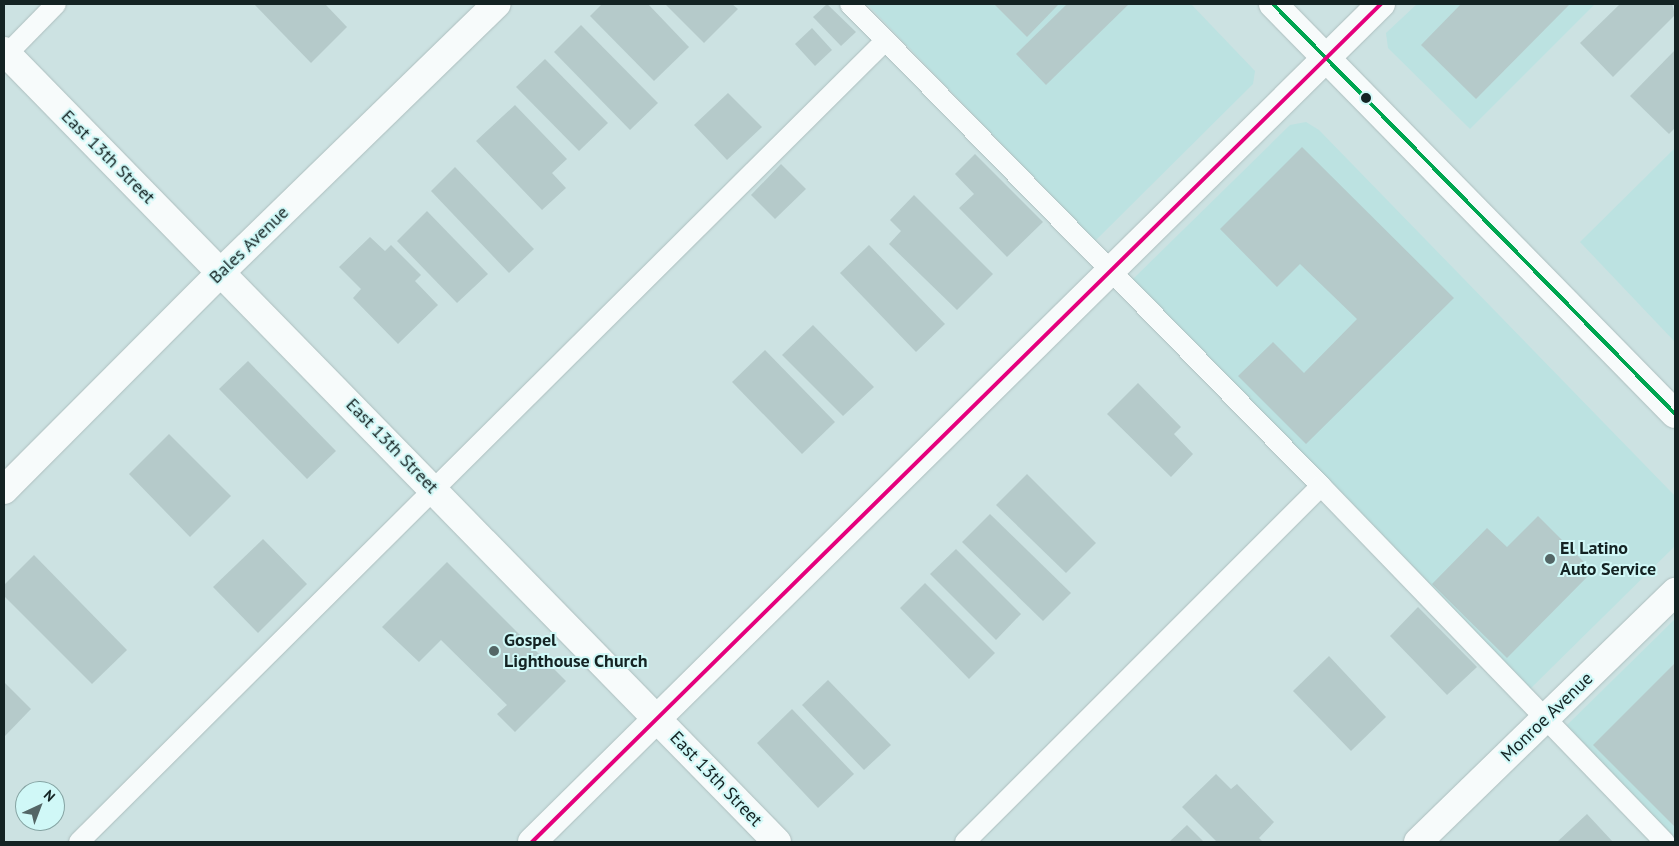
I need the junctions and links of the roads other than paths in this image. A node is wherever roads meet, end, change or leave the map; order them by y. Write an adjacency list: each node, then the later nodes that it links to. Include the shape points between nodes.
1 (56, 4): 7 (lane)
2 (497, 4): 9 (street, Bales Avenue)
3 (850, 4): 6 (lane)
4 (1273, 4): 8 (street)
5 (1381, 4): 8 (street)
6 (885, 41): 10 (lane); 13 (lane)
7 (5, 54): 9 (street, East 13th Street)
8 (1326, 58): 10 (street); 11 (street)
9 (222, 271): 13 (street, East 13th Street); 14 (street, Bales Avenue)
10 (1111, 272): 12 (lane); 16 (street)
11 (1675, 414)
12 (1320, 486): 17 (lane); 21 (lane)
13 (434, 489): 16 (street, East 13th Street); 18 (lane)
14 (4, 490)
15 (1675, 592): 17 (street, Monroe Avenue)
16 (656, 717): 19 (street); 20 (street, East 13th Street)
17 (1544, 721): 22 (street, Monroe Avenue); 23 (lane)
18 (79, 842)
19 (532, 842)
20 (777, 842)
21 (965, 842)
22 (1418, 842)
23 (1665, 842)

